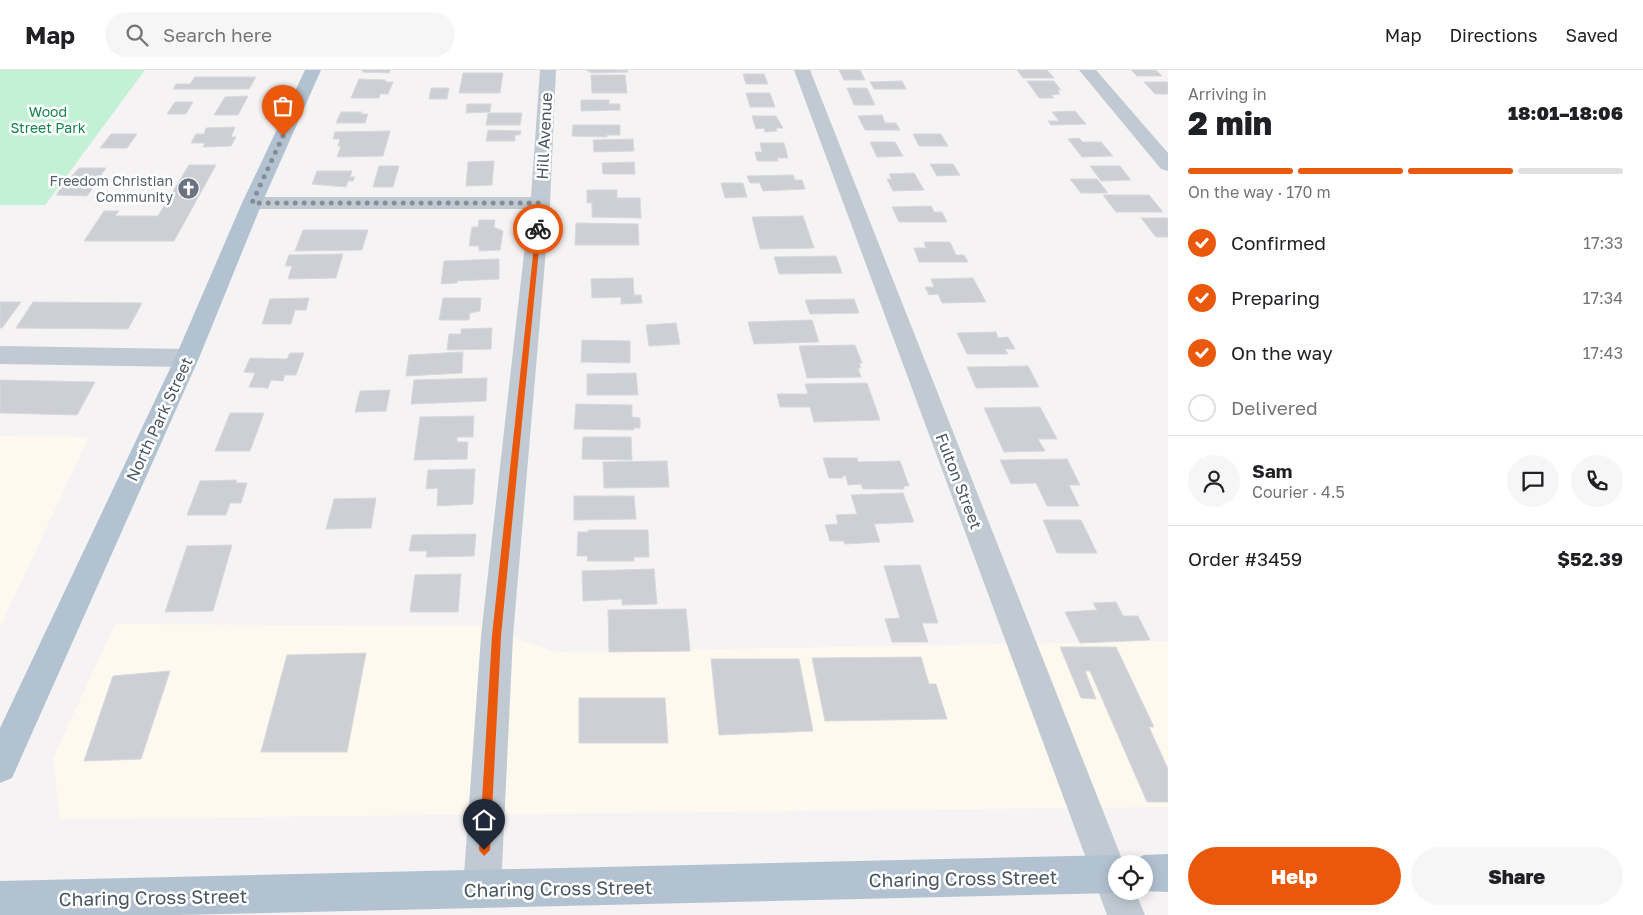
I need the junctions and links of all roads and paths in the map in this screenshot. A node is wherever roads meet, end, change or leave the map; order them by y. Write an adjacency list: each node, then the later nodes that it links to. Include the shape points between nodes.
1 (313, 70): 6 (main road, North Park Street)
2 (548, 70): 7 (street, Hill Avenue)
3 (802, 70): 11 (street, Fulton Street)
4 (1087, 70): 5 (street)
5 (1168, 166)
6 (252, 203): 7 (street); 9 (main road, North Park Street)
7 (540, 203): 15 (street, Hill Avenue, via 497,636)
8 (0, 355): 9 (street)
9 (187, 358): 10 (main road, North Park Street)
10 (0, 766)
11 (1110, 855)
12 (1168, 873): 13 (main road, Charing Cross Street)
13 (1153, 876)
14 (1108, 881): 15 (main road, Charing Cross Street)
15 (482, 889): 16 (main road, Charing Cross Street)
16 (0, 900)
17 (1123, 900): 18 (street, Fulton Street)
18 (1126, 915)

